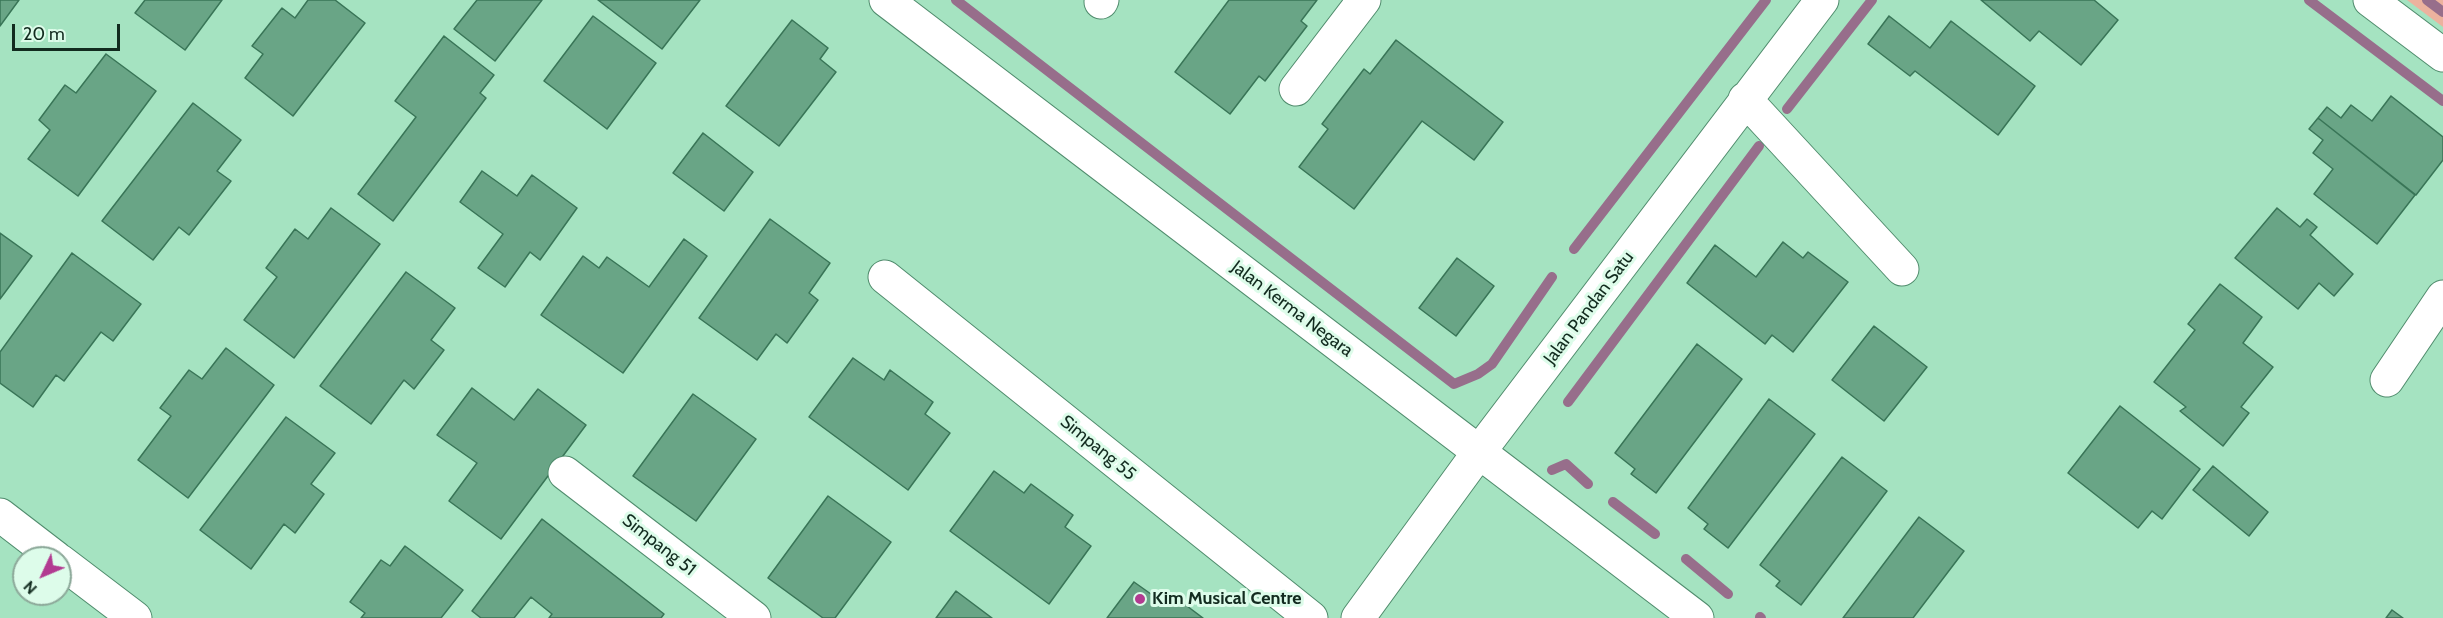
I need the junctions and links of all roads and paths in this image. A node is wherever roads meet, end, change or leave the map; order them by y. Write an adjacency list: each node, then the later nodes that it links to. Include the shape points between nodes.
1 (886, 0): 12 (street, Jalan Kerma Negara)
2 (1364, 0): 6 (street)
3 (1822, 0): 7 (street, Jalan Pandan Satu)
4 (2370, 0): 5 (street)
5 (2443, 55)
6 (1296, 89)
7 (1745, 99): 8 (street); 12 (street, Jalan Pandan Satu)
8 (1902, 270)
9 (885, 277): 19 (street, Simpang 55)
10 (2443, 297): 11 (street)
11 (2387, 380)
12 (1479, 452): 20 (street, Jalan Pandan Satu); 21 (street, Jalan Kerma Negara)
13 (565, 473): 18 (street, Simpang 51)
14 (0, 515): 15 (street)
15 (40, 546)
16 (72, 570): 17 (street)
17 (135, 618)
18 (754, 618)
19 (1311, 618)
20 (1358, 618)
21 (1697, 618)

